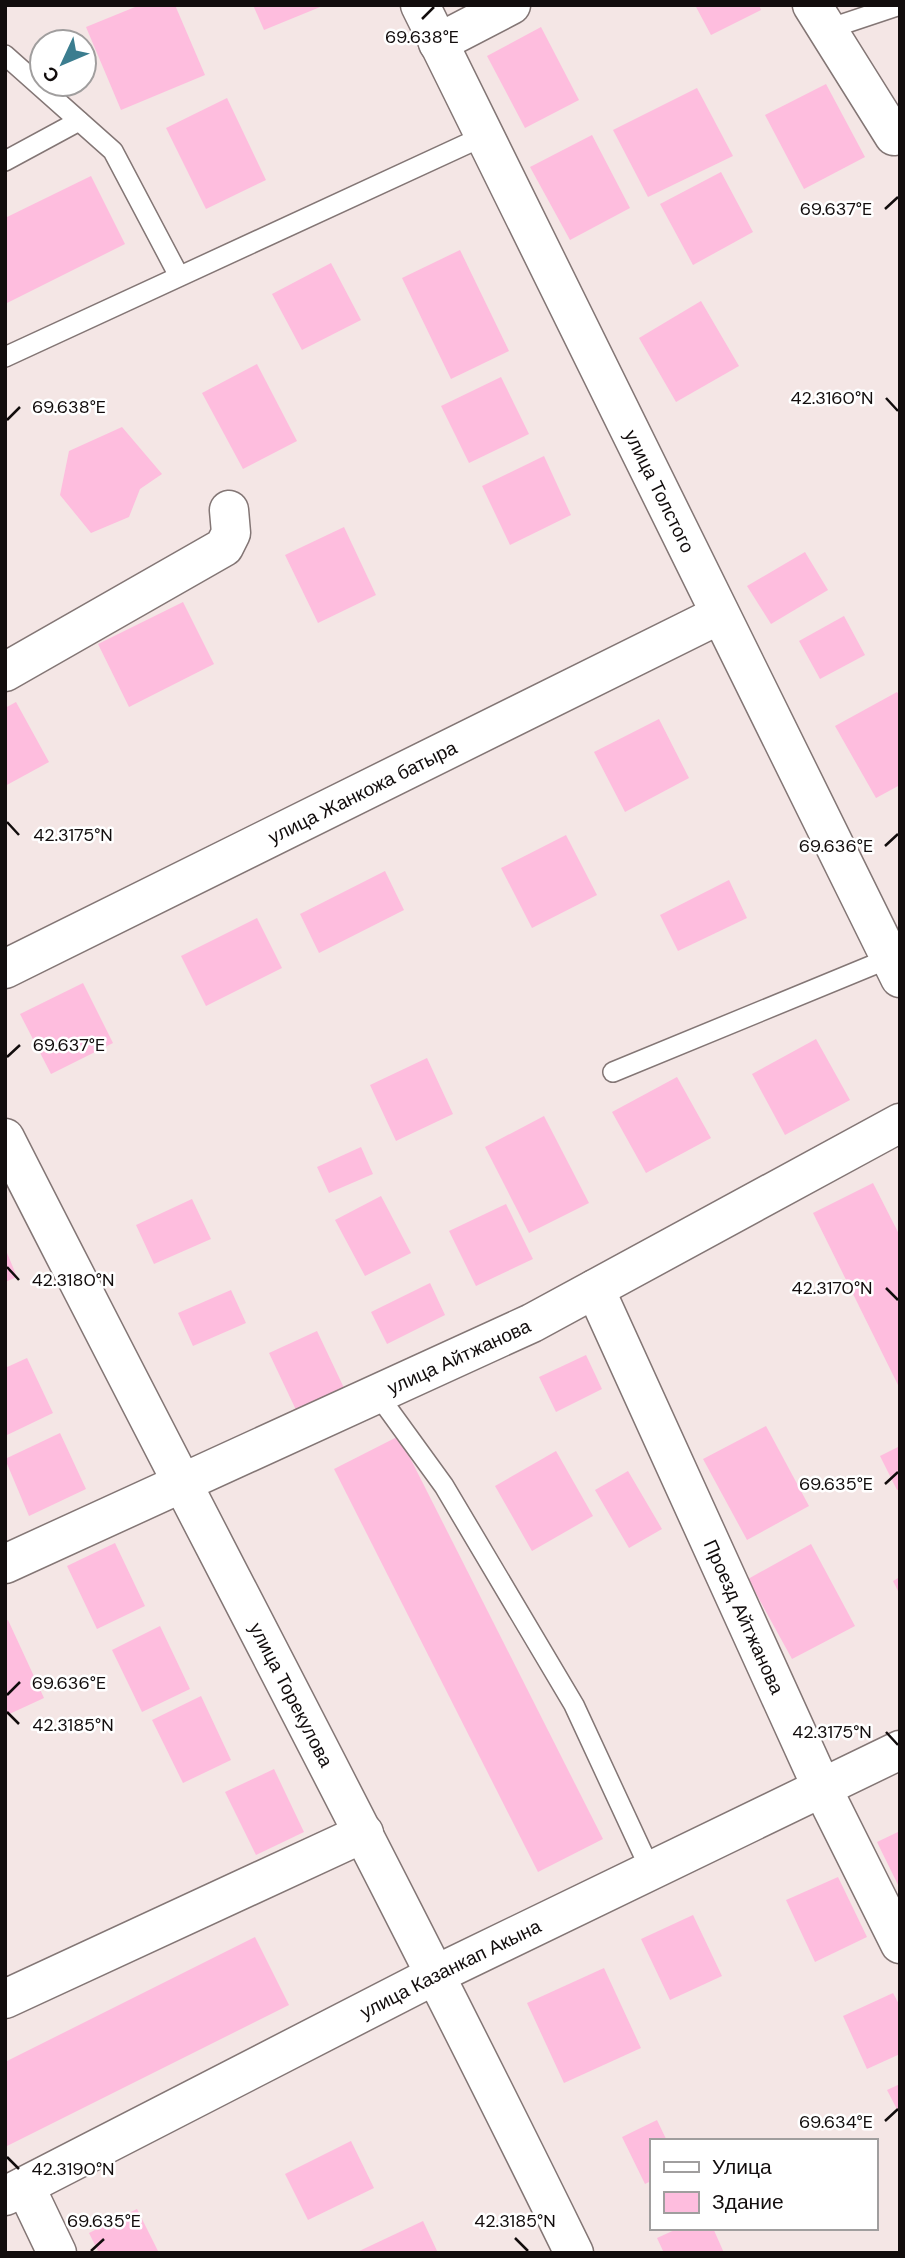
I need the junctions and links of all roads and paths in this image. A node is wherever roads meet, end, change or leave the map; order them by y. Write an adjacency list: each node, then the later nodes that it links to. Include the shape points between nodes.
1 (420, 5): 5 (street, улица Толстого)
2 (511, 5): 5 (street)
3 (900, 5): 4 (lane)
4 (818, 18): 9 (street)
5 (438, 43): 8 (street, улица Толстого)
6 (5, 55): 7 (lane)
7 (79, 121): 10 (lane); 11 (lane, via 113,150)
8 (484, 136): 11 (lane); 14 (street, улица Толстого)
9 (894, 136)
10 (5, 161)
11 (179, 276): 12 (lane)
12 (5, 357)
13 (229, 510): 15 (street, via 231,533 224,547)
14 (719, 615): 16 (street, улица Толстого); 17 (street, улица Жанкожа батыра)
15 (5, 672)
16 (895, 968): 18 (lane)
17 (5, 969)
18 (613, 1072)
19 (900, 1123): 21 (street, улица Айтжанова)
20 (5, 1138): 23 (street, улица Торекулова)
21 (595, 1289): 22 (street, улица Айтжанова); 26 (street, Проезд Айтжанова)
22 (378, 1395): 23 (street, улица Айтжанова); 28 (lane, via 444,1486 574,1705)
23 (182, 1486): 24 (street, улица Айтжанова); 27 (street, улица Торекулова)
24 (5, 1564)
25 (900, 1750): 26 (street, улица Казанкап Акына)
26 (822, 1788): 28 (street, улица Казанкап Акына); 29 (street, Проезд Айтжанова)
27 (364, 1833): 30 (street, улица Торекулова); 31 (street)
28 (651, 1871): 30 (street, улица Казанкап Акына)
29 (900, 1944)
30 (437, 1974): 32 (street, улица Казанкап Акына); 34 (street, улица Торекулова)
31 (5, 1999)
32 (15, 2191): 33 (street)
33 (57, 2253)
34 (574, 2253)

